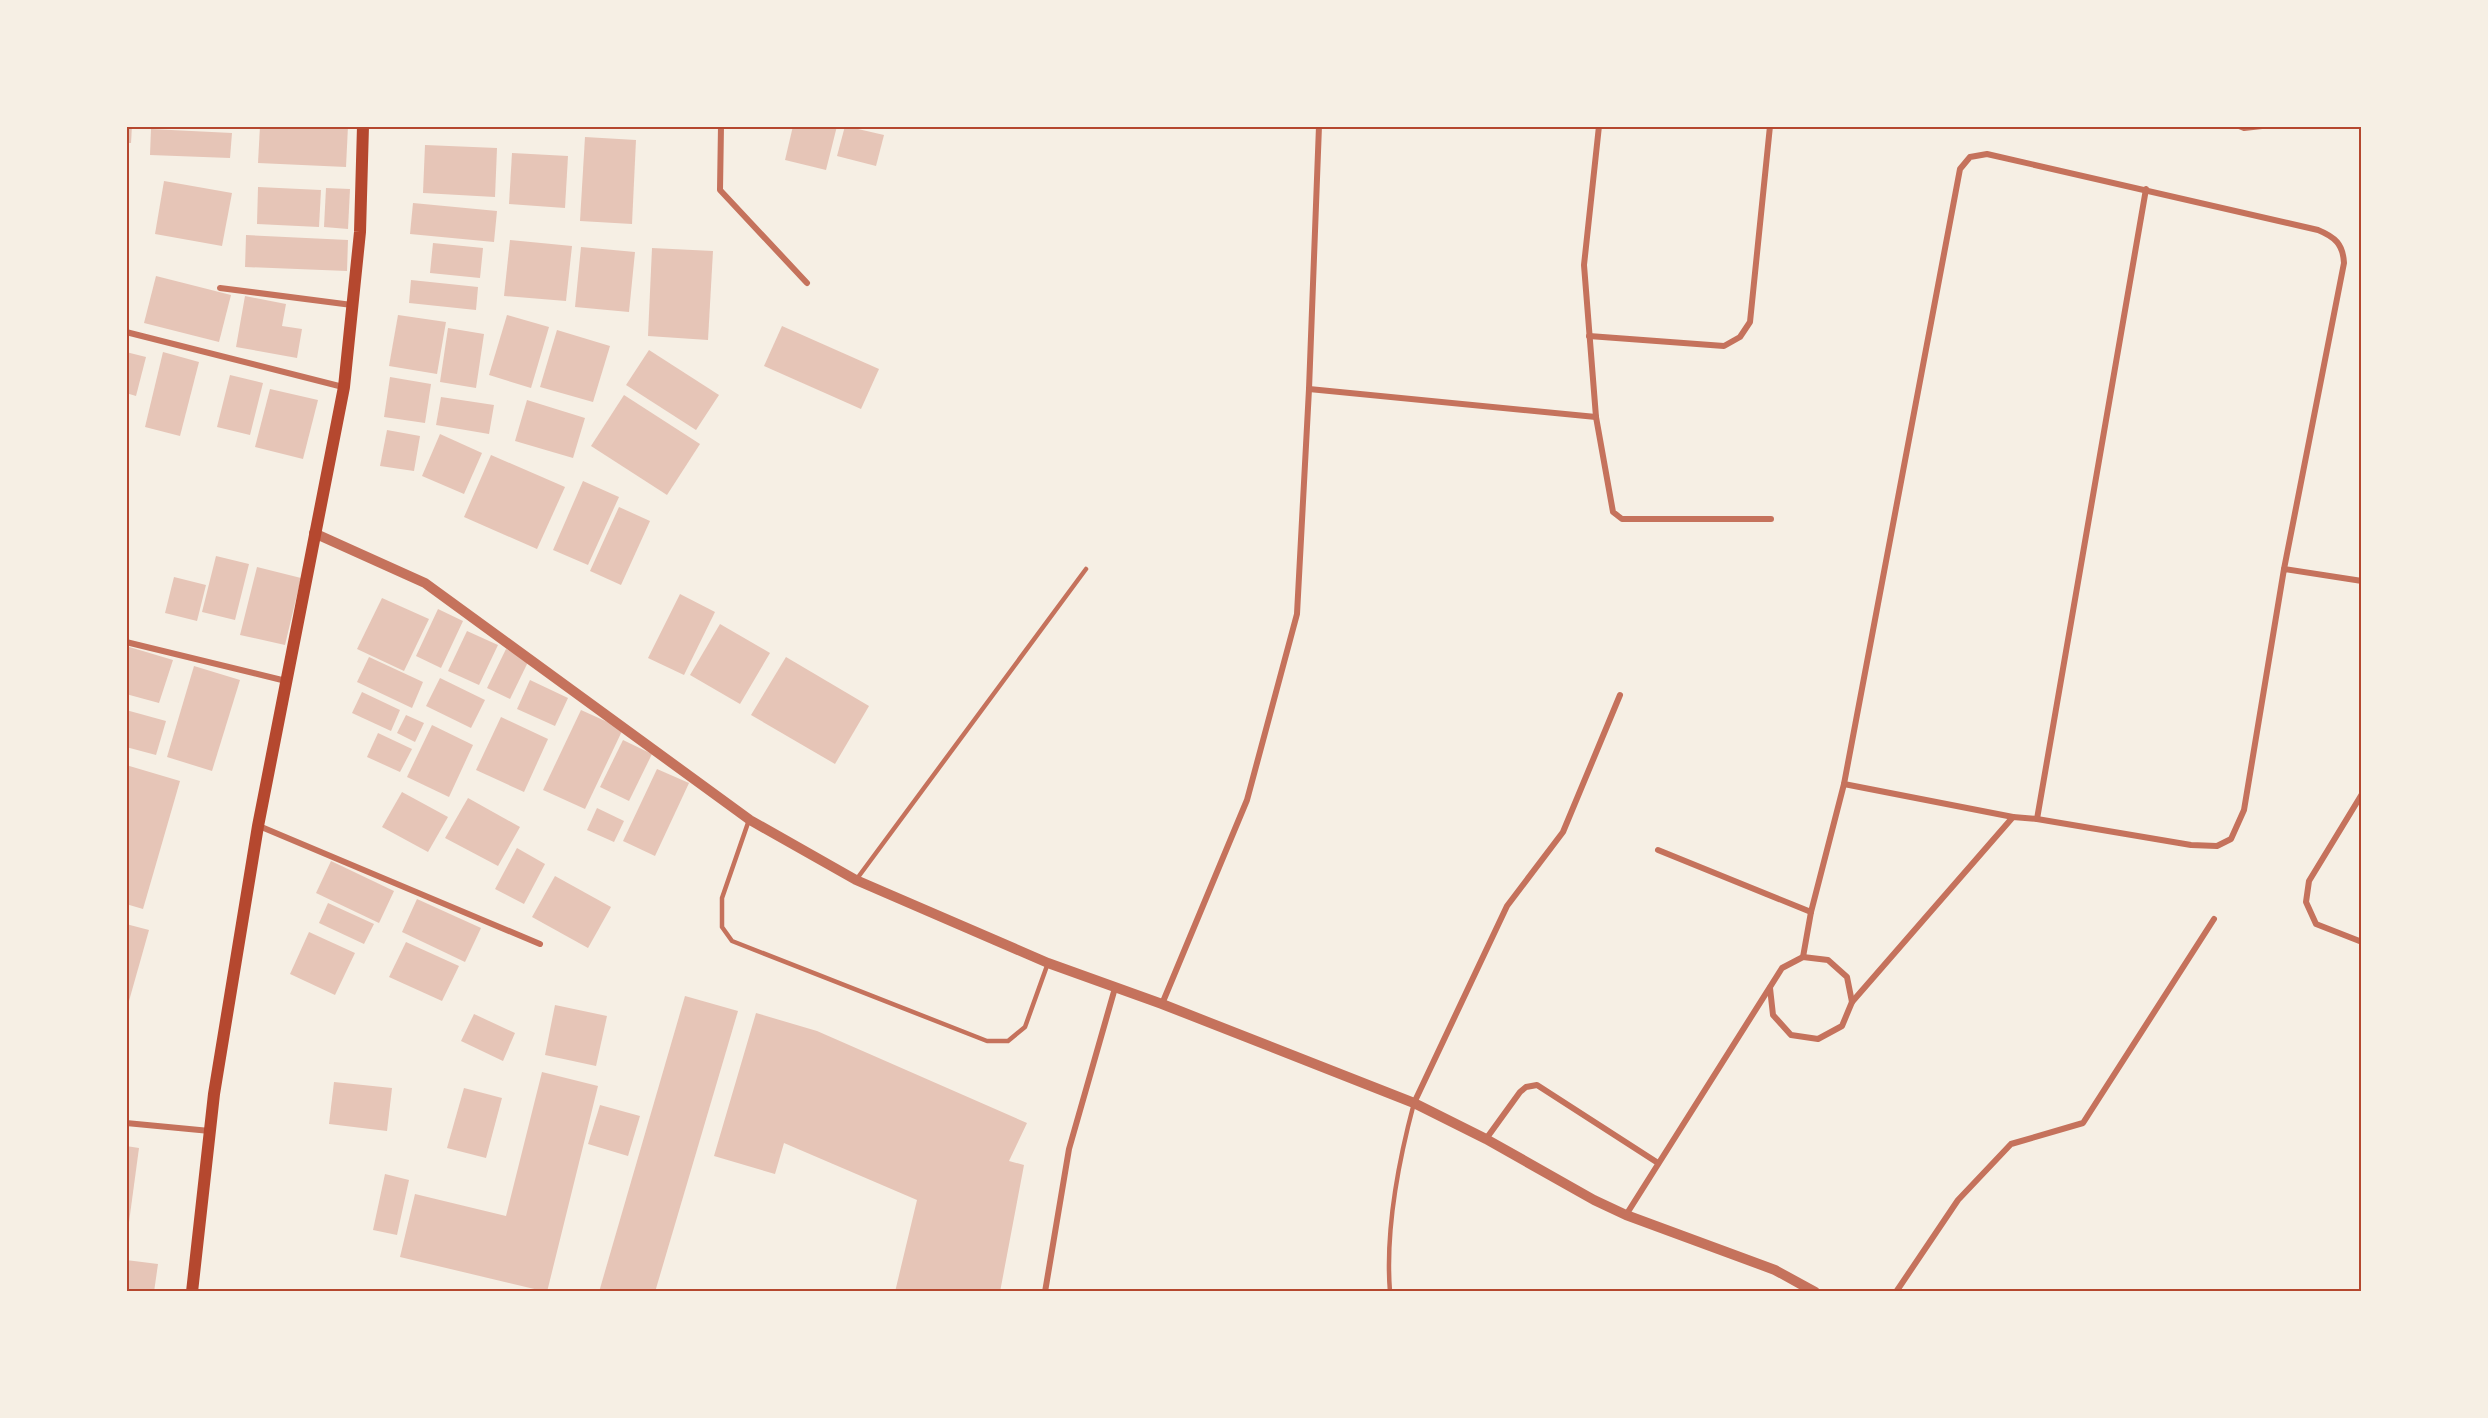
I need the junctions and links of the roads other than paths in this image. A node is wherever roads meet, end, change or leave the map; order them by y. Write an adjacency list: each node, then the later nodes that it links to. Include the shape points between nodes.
1 (363, 126): 11 (main road)
2 (721, 126): 9 (street, via 720,190)
3 (1319, 126): 15 (street)
4 (1599, 126): 13 (street, via 1584,265)
5 (1770, 126): 13 (street, via 1750,322 1740,337 1724,346)
6 (2239, 126): 7 (street)
7 (2262, 126)
8 (2146, 189): 20 (street, via 2318,230 2335,237 2343,251 2344,263); 25 (street, via 1987,154 1970,157 1960,169); 28 (street)
9 (807, 283)
10 (220, 288): 11 (street)
11 (353, 305): 14 (main road)
12 (126, 332): 14 (street)
13 (1588, 336): 16 (street)
14 (344, 387): 18 (main road)
15 (1309, 388): 16 (street); 42 (street, via 1297,614 1247,800)
16 (1596, 417): 17 (street, via 1613,512 1622,519)
17 (1771, 519)
18 (314, 534): 23 (main road); 29 (street, via 425,583)
19 (1086, 569): 32 (lane)
20 (2284, 569): 21 (street); 28 (street, via 2244,810 2231,839 2217,846 2191,844)
21 (2362, 581)
22 (126, 642): 23 (street)
23 (286, 681): 30 (main road)
24 (1620, 695): 43 (street, via 1563,832 1507,906)
25 (1844, 784): 27 (street); 33 (street)
26 (2362, 794): 35 (street, via 2309,881 2306,902 2316,924)
27 (2013, 817): 28 (street); 41 (street)
28 (2037, 819)
29 (750, 820): 32 (street); 38 (lane, via 722,898 722,927 732,941 987,1041 1008,1041 1025,1027)
30 (258, 826): 36 (street); 45 (main road)
31 (1658, 850): 33 (street)
32 (856, 880): 38 (street)
33 (1811, 912): 37 (street)
34 (2214, 919): 53 (street, via 2083,1123 2011,1144 1958,1200)
35 (2362, 942)
36 (540, 944)
37 (1803, 957): 40 (street, via 1782,968); 41 (street, via 1828,960 1847,977)
38 (1048, 963): 39 (street)
39 (1115, 988): 42 (street); 50 (street, via 1070,1149)
40 (1770, 988): 41 (street, via 1773,1015 1791,1035 1818,1039 1842,1026); 47 (street)
41 (1852, 1002)
42 (1162, 1004): 43 (street)
43 (1414, 1103): 46 (street); 51 (lane, via 1392,1212)
44 (126, 1123): 45 (street)
45 (210, 1131): 49 (main road)
46 (1486, 1139): 47 (street, via 1520,1092 1537,1085); 48 (street)
47 (1658, 1163): 48 (street)
48 (1626, 1215): 52 (street, via 1775,1270)
49 (192, 1292)
50 (1045, 1292)
51 (1390, 1292)
52 (1815, 1292)
53 (1896, 1292)

